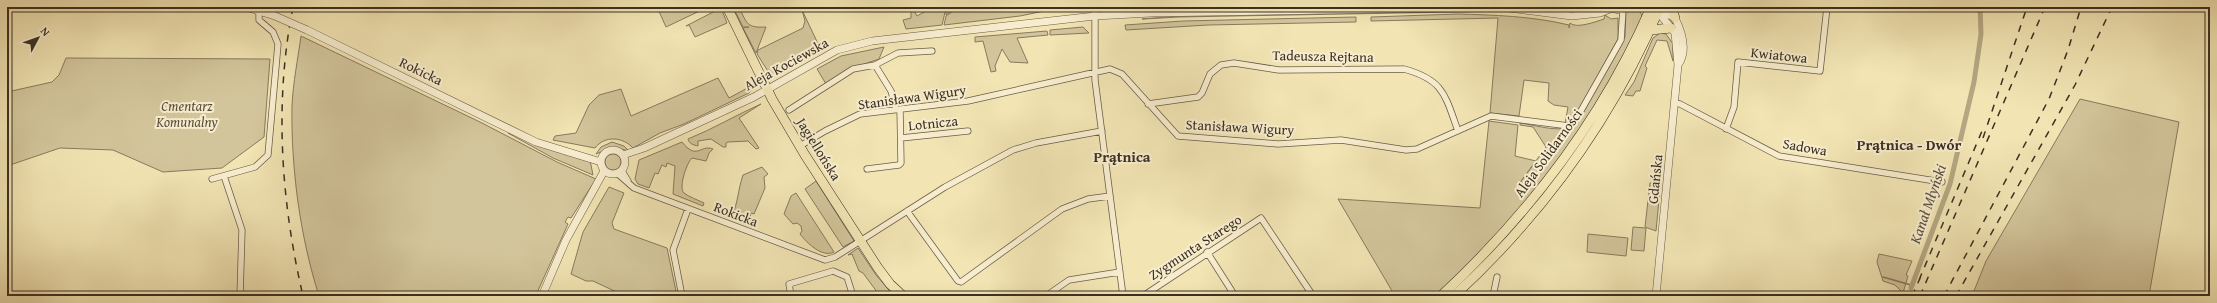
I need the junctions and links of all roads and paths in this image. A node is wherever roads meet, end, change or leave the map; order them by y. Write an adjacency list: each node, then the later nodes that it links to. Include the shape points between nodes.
1 (246, 7): 12 (street, Rokicka)
2 (727, 7): 22 (main road, Jagiellońska)
3 (1095, 7): 14 (street)
4 (1601, 7): 13 (street)
5 (1671, 7): 15 (main road)
6 (1827, 7): 27 (street, Kwiatowa, via 1820,71 1738,62 1734,107)
7 (1523, 8): 10 (street, Aleja Kociewska); 13 (street, Aleja Kociewska, via 1572,16)
8 (1618, 8): 13 (street, Aleja Kociewska); 30 (street, Stanisława Wigury, via 1623,34 1620,44 1572,125 1491,116)
9 (1251, 9): 10 (street, Aleja Kociewska); 14 (street, Aleja Kociewska)
10 (1263, 9)
11 (1653, 9): 15 (street); 16 (street, Gdańska); 17 (main road, Aleja Solidarności); 59 (main road, Aleja Solidarności, via 1617,77 1542,190 1506,232)
12 (258, 11): 34 (street, Rokicka, bridge, via 307,30 531,140); 38 (street, via 259,20 273,32 278,44 270,148 262,162)
13 (1594, 13)
14 (1094, 16): 21 (street); 22 (street, Aleja Kociewska, via 854,44 823,57)
15 (1675, 18): 20 (street, Gdańska, via 1683,39)
16 (1671, 28): 17 (main road); 20 (street, Gdańska, via 1677,41)
17 (1650, 30): 60 (main road, Aleja Solidarności, via 1610,104 1568,170 1515,235)
18 (932, 51): 19 (street, via 898,54)
19 (875, 65): 25 (street, Lotnicza, via 891,91); 26 (street, via 850,71)
20 (1678, 65): 23 (street, Gdańska)
21 (1095, 71): 24 (street, Stanisława Wigury, via 1118,71); 25 (street, Stanisława Wigury, via 988,97); 29 (street)
22 (767, 90): 32 (main road, Jagiellońska); 33 (street, Aleja Kociewska)
23 (1675, 103): 27 (street, Sadowa); 62 (street, Gdańska)
24 (1148, 104): 30 (street, Stanisława Wigury, via 1176,135 1231,141 1278,144 1341,140 1406,150); 30 (street, Tadeusza Rejtana, via 1198,97 1210,74 1222,65 1234,63 1279,70 1404,69 1423,74 1437,84)
25 (898, 109): 31 (street, Lotnicza); 32 (street, Stanisława Wigury, via 860,114)
26 (789, 110)
27 (1726, 129): 40 (street, Sadowa, via 1779,156)
28 (968, 131): 31 (street, Lotnicza)
29 (1102, 131): 41 (street); 43 (street, via 1036,143 1013,150)
30 (1458, 131)
31 (901, 138): 35 (street, Lotnicza, via 899,165)
32 (800, 146): 44 (main road, Jagiellońska)
33 (625, 158): 34 (street, via 612,150); 37 (street)
34 (602, 159): 36 (street)
35 (867, 169)
36 (607, 172): 37 (street); 49 (street, via 566,240)
37 (620, 172): 42 (street, Rokicka, via 630,185)
38 (224, 176): 39 (street); 48 (street, via 242,230)
39 (212, 179)
40 (1942, 182)
41 (1110, 196): 43 (street, via 1088,199 1062,208 961,282); 46 (street)
42 (688, 209): 44 (street, Rokicka, via 825,260 835,257); 50 (street, via 674,250)
43 (907, 211): 44 (street)
44 (861, 241): 53 (main road, Jagiellońska, via 886,278)
45 (1207, 252): 56 (street, Zygmunta Starego); 57 (street); 58 (street, Zygmunta Starego, via 1261,218)
46 (1120, 272): 54 (street, via 1069,280); 55 (street)
47 (1497, 278): 61 (street)
48 (240, 296)
49 (542, 296)
50 (682, 296)
51 (791, 296): 52 (street, via 789,284 833,271 847,277)
52 (853, 296)
53 (903, 296)
54 (1046, 296)
55 (1123, 296)
56 (1142, 296)
57 (1235, 296)
58 (1313, 296)
59 (1442, 296)
60 (1454, 296)
61 (1493, 296)
62 (1656, 296)

